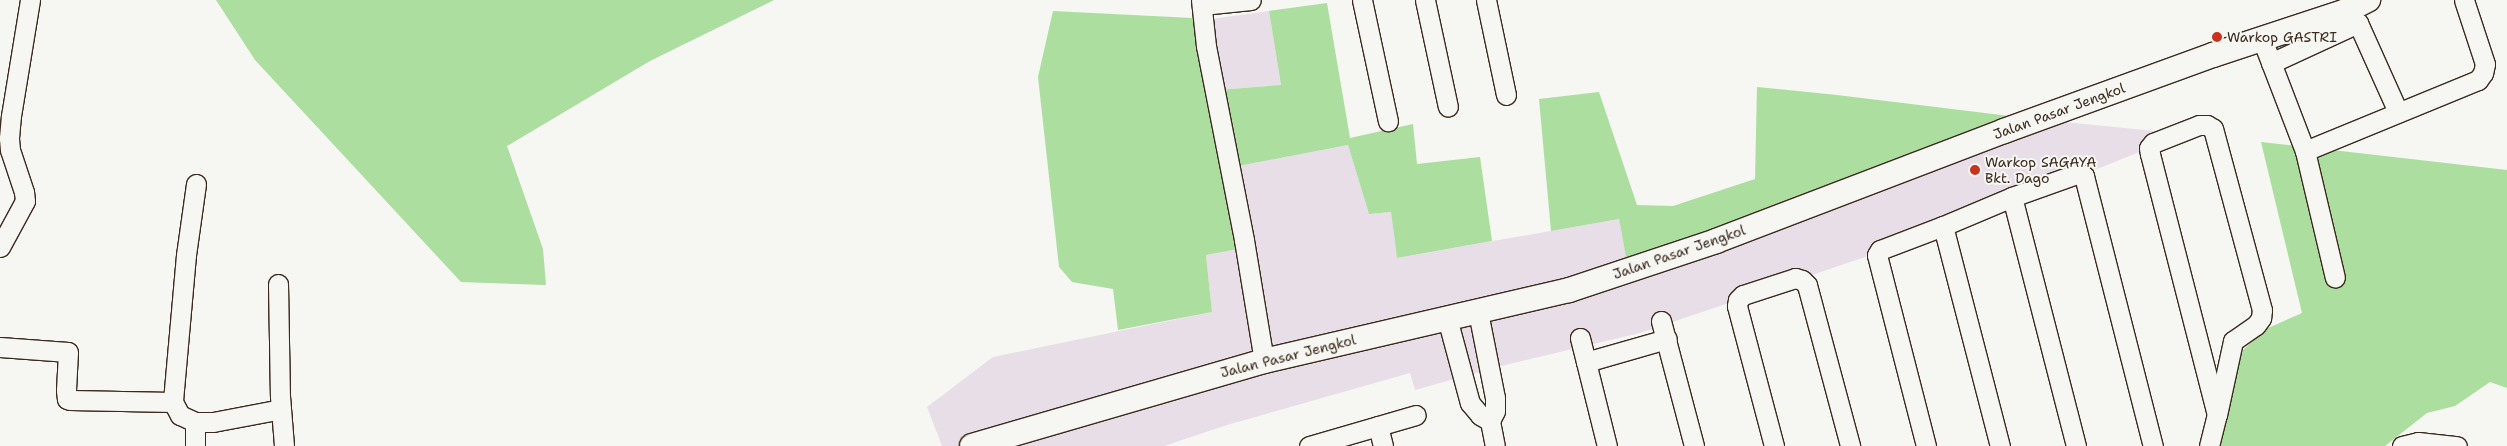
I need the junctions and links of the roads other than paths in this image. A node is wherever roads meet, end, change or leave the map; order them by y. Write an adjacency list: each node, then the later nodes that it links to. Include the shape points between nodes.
1 (30, 0): 19 (street, via 9,138 25,201)
2 (1251, 0): 7 (street)
3 (1362, 0): 14 (street)
4 (1425, 0): 12 (street)
5 (1486, 0): 11 (street)
6 (2464, 0): 13 (street, via 2485,64 2483,73 2478,80)
7 (1202, 3): 28 (street, via 1206,46)
8 (2354, 3): 9 (main road, Jalan Pasar Jengkol)
9 (2262, 39): 10 (street); 22 (main road, Jalan Pasar Jengkol, via 2004,131 1716,241 1569,290)
10 (2271, 63): 13 (street, via 2358,23); 15 (street)
11 (1506, 95)
12 (1448, 107)
13 (2398, 112): 15 (street)
14 (1388, 121)
15 (2305, 151): 20 (street)
16 (196, 184): 30 (street)
17 (2012, 198): 18 (street); 49 (street); 50 (street, via 2072,174 2084,176)
18 (1944, 226): 47 (street, via 1880,250 1877,255); 48 (street)
19 (0, 247)
20 (2335, 278)
21 (278, 284): 31 (street)
22 (1478, 312): 23 (main road, Jalan Pasar Jengkol); 34 (street, via 1495,398 1495,411)
23 (1447, 318): 28 (main road, Jalan Pasar Jengkol); 34 (street, via 1470,402 1480,415)
24 (1580, 338): 29 (street)
25 (2233, 341): 27 (street); 27 (street, via 2256,325 2262,310 2213,129 2199,125 2153,143 2149,148); 32 (street)
26 (0, 347): 30 (street, via 68,352 66,390 70,400)
27 (2201, 355): 32 (street)
28 (1264, 360): 39 (main road, Jalan Pasar Jengkol)
29 (1586, 362): 43 (street); 44 (street, via 1664,330)
30 (173, 402): 35 (street, via 180,415)
31 (281, 409): 35 (street, via 213,422); 38 (street)
32 (2217, 414): 51 (street)
33 (1416, 415): 36 (street)
34 (1490, 421): 42 (street)
35 (195, 422): 37 (street)
36 (1378, 426): 40 (street); 41 (street)
37 (195, 446)
38 (284, 446)
39 (972, 446)
40 (1309, 446)
41 (1383, 446)
42 (1495, 446)
43 (1607, 446)
44 (1694, 446)
45 (1774, 446): 46 (street, via 1737,306 1743,294 1794,278 1807,286)
46 (1850, 446)
47 (1926, 446)
48 (2000, 446)
49 (2076, 446)
50 (2153, 446)
51 (2209, 446)
52 (2402, 446): 53 (street, via 2418,442)
53 (2457, 446)

